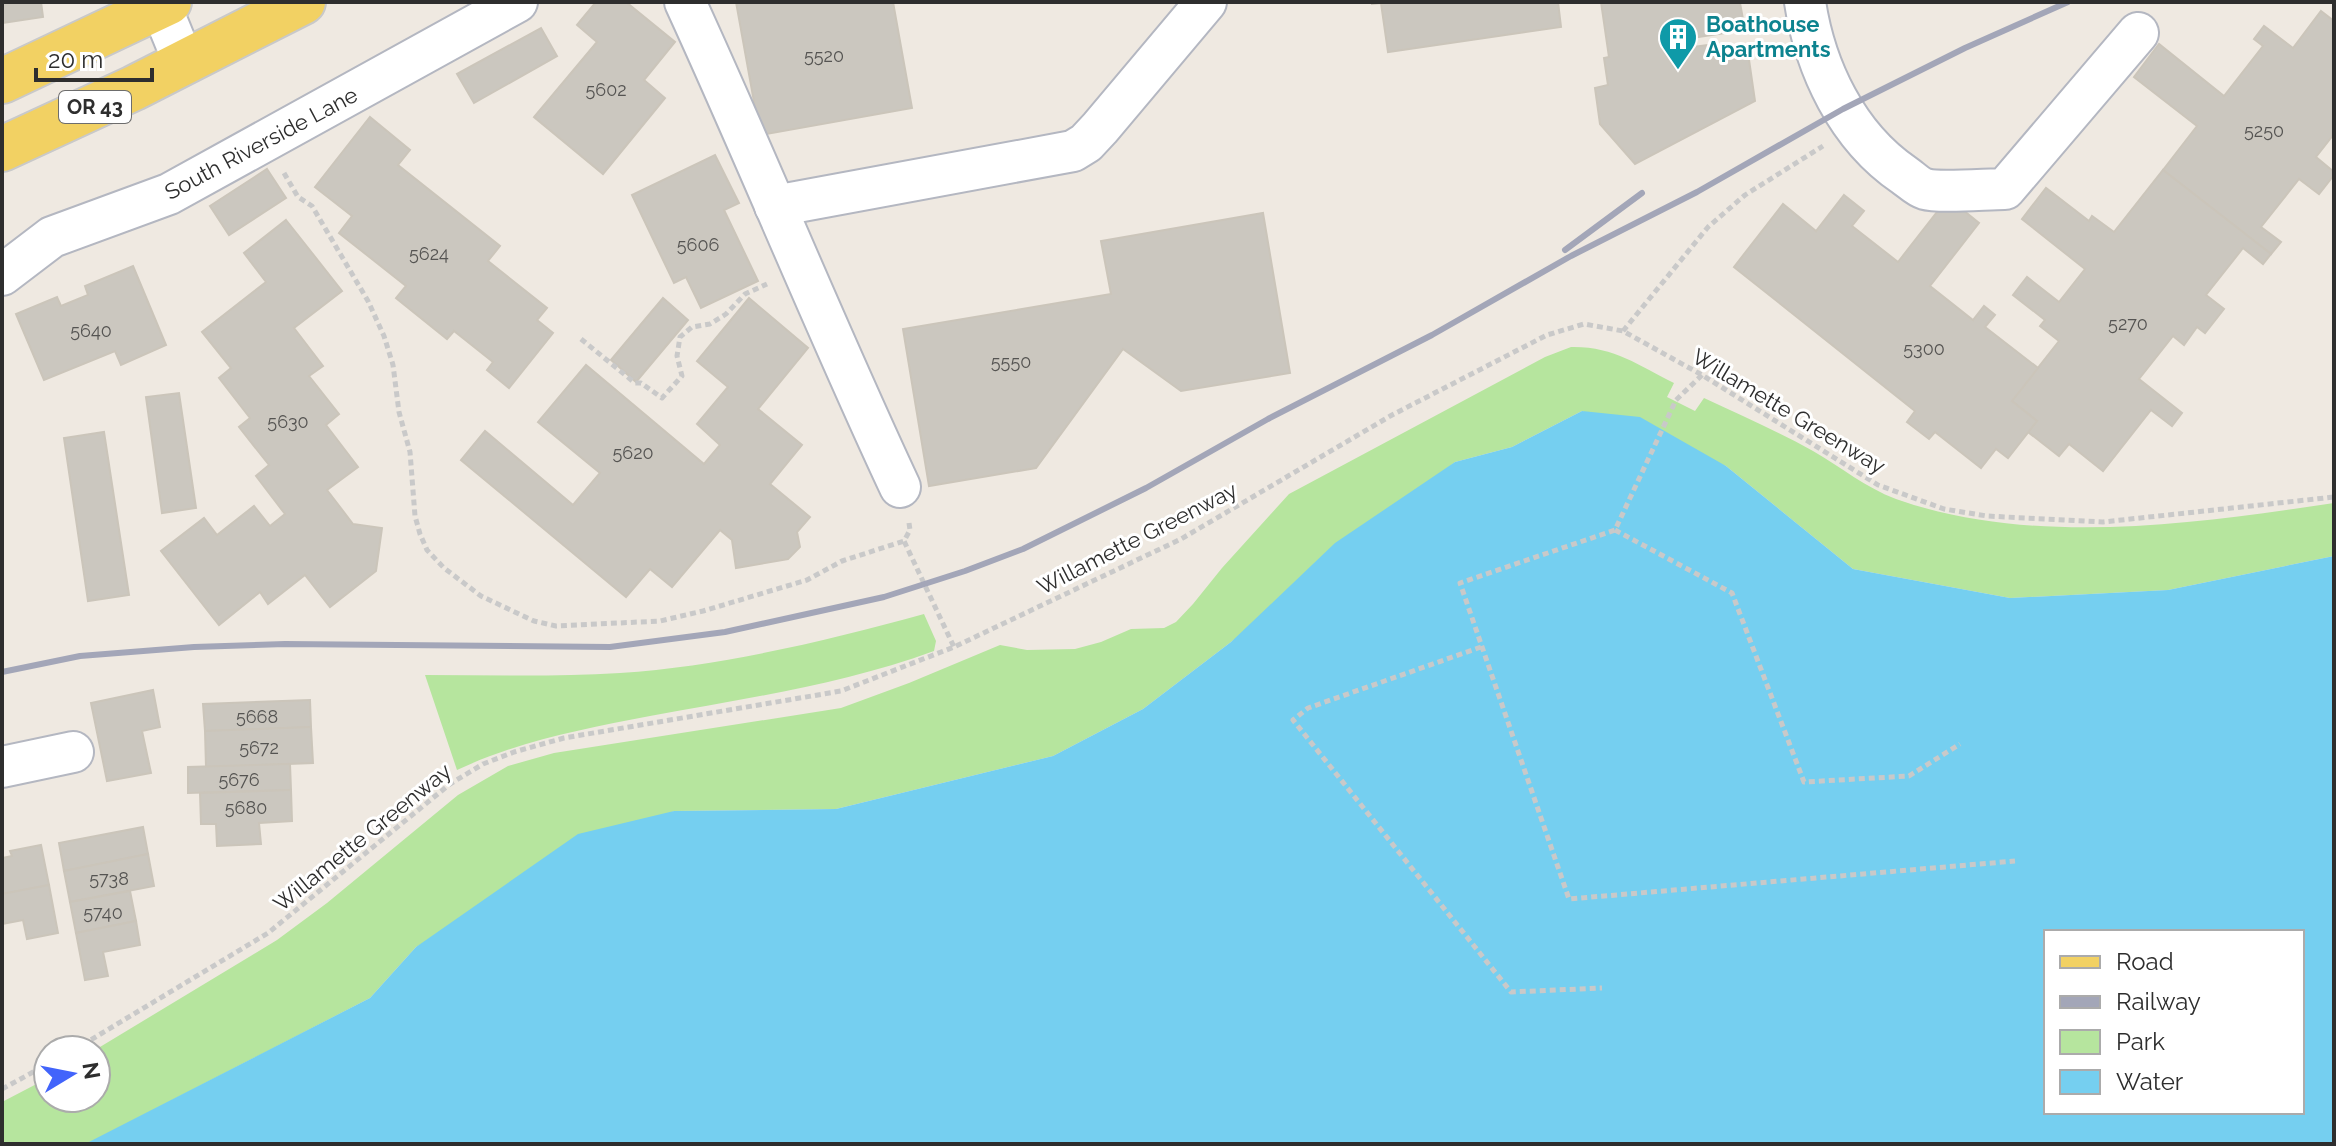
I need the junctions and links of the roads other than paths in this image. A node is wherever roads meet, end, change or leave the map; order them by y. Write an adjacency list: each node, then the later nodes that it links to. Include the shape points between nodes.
1 (303, 2): 8 (main road, OR 43)
2 (517, 2): 12 (street, South Riverside Lane, via 169,194 52,237)
3 (685, 2): 11 (street)
4 (1206, 2): 11 (street, via 1100,128 1073,151)
5 (1805, 2): 7 (street, via 1825,79 1855,126 1892,167 1924,189 2005,189)
6 (163, 4): 8 (street); 9 (main road)
7 (2138, 33)
8 (184, 63): 10 (main road, OR 43)
9 (2, 81)
10 (2, 149)
11 (775, 206): 13 (street)
12 (2, 275)
13 (900, 487)
14 (73, 752): 15 (street)
15 (2, 767)

